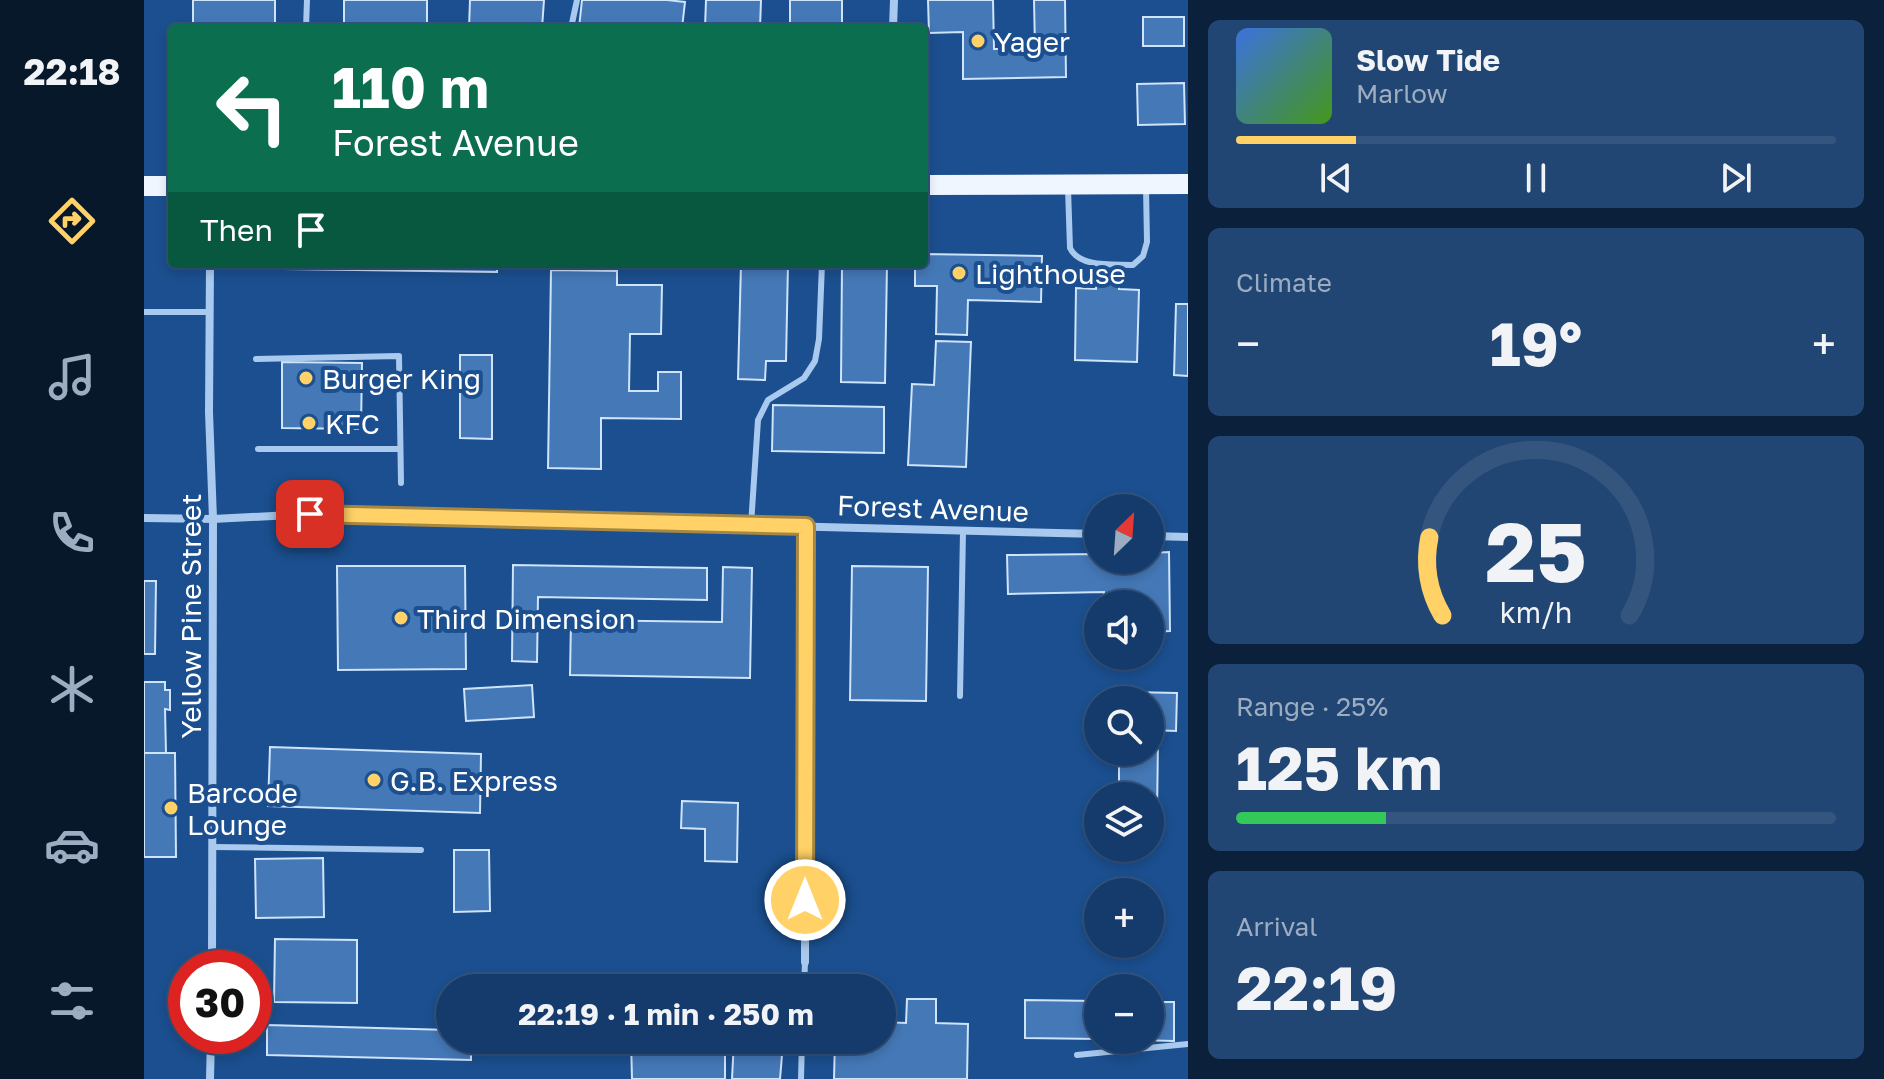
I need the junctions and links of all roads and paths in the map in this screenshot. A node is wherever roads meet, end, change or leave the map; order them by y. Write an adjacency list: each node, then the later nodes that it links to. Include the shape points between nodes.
1 (307, 0): 4 (lane)
2 (577, 0): 5 (lane)
3 (894, 0): 6 (street)
4 (306, 24)
5 (572, 24)
6 (893, 24)
7 (1068, 184): 8 (main road); 8 (lane, via 1074,257 1133,265 1147,242); 10 (main road)
8 (1146, 184): 9 (main road)
9 (1188, 184)
10 (928, 185)
11 (144, 186): 12 (main road)
12 (168, 186)
13 (210, 268): 16 (street, Yellow Pine Street)
14 (822, 268): 23 (lane, via 815,361 804,378 768,400 758,420)
15 (144, 312): 16 (lane)
16 (209, 312): 22 (street, Yellow Pine Street)
17 (256, 359): 19 (lane, via 399,356)
18 (258, 449): 19 (lane)
19 (400, 449): 20 (lane)
20 (401, 483)
21 (144, 518): 22 (street, Forest Avenue)
22 (213, 519): 23 (street, Forest Avenue, via 310,514); 30 (street, Yellow Pine Street)
23 (751, 525): 24 (street, Forest Avenue)
24 (806, 526): 25 (street, Forest Avenue); 33 (street)
25 (963, 531): 26 (street, Forest Avenue); 29 (lane)
26 (1084, 534)
27 (1164, 536): 28 (street)
28 (1188, 537)
29 (960, 696)
30 (213, 847): 31 (lane); 32 (street, Yellow Pine Street)
31 (421, 850)
32 (212, 950)
33 (805, 962): 34 (lane)
34 (805, 974)
35 (1188, 1044): 38 (lane)
36 (211, 1054): 39 (street)
37 (802, 1054): 40 (lane)
38 (1077, 1055)
39 (210, 1079)
40 (801, 1079)

